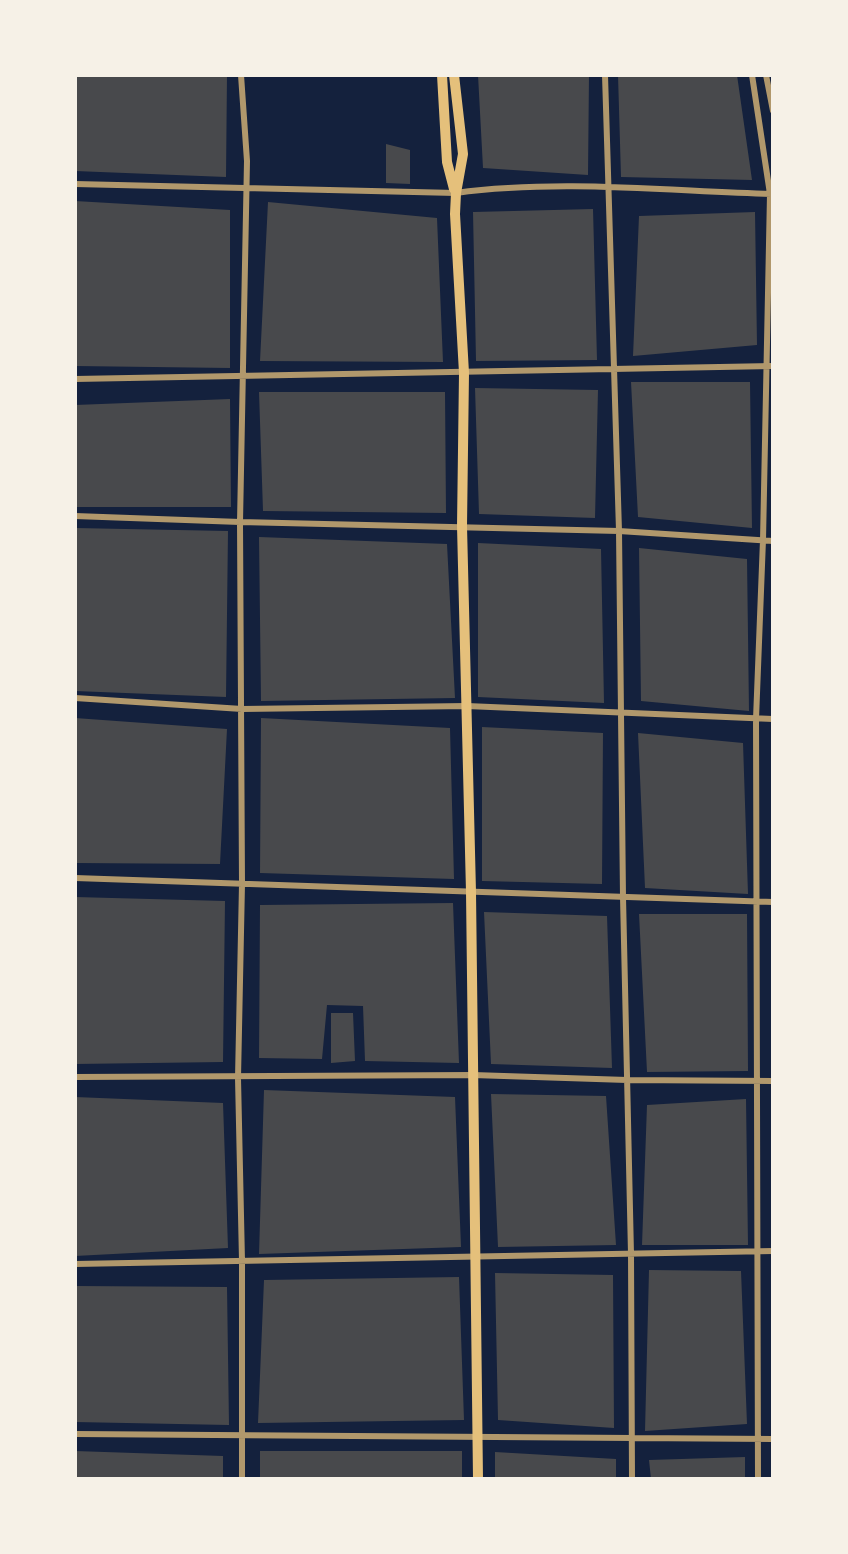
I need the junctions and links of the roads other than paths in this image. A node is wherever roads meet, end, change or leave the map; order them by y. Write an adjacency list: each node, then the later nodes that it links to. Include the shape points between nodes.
1 (241, 75): 10 (street)
2 (443, 75): 11 (main road, via 447,162)
3 (454, 75): 11 (main road, via 463,154)
4 (605, 75): 9 (street)
5 (752, 75): 12 (street)
6 (766, 75): 7 (street)
7 (773, 111)
8 (75, 184): 10 (street)
9 (608, 187): 11 (street); 12 (street); 14 (street)
10 (246, 190): 11 (street); 16 (street)
11 (456, 193): 15 (main road)
12 (771, 194): 13 (street)
13 (769, 366): 14 (street); 22 (street)
14 (615, 370): 15 (street); 21 (street)
15 (464, 373): 16 (street); 20 (main road)
16 (242, 376): 17 (street); 19 (street)
17 (75, 379)
18 (75, 516): 19 (street)
19 (240, 522): 20 (street); 26 (street)
20 (462, 526): 21 (street); 25 (main road)
21 (619, 531): 22 (street); 27 (street)
22 (763, 540): 23 (street); 28 (street)
23 (773, 541)
24 (75, 698): 26 (street)
25 (467, 706): 26 (street); 27 (street); 32 (main road)
26 (242, 709): 31 (street)
27 (621, 711): 28 (street); 33 (street)
28 (756, 719): 29 (street); 34 (street)
29 (773, 719)
30 (75, 878): 31 (street)
31 (242, 884): 32 (street); 38 (street)
32 (471, 892): 33 (street); 36 (main road)
33 (623, 897): 34 (street); 39 (street)
34 (758, 902): 35 (street); 40 (street)
35 (773, 902)
36 (473, 1075): 38 (street); 39 (street); 45 (main road)
37 (75, 1077): 38 (street)
38 (238, 1078): 46 (street)
39 (627, 1080): 40 (street); 44 (street)
40 (758, 1081): 41 (street); 42 (street)
41 (773, 1081)
42 (757, 1251): 43 (street); 44 (street); 52 (street)
43 (773, 1251)
44 (631, 1254): 45 (street); 51 (street)
45 (475, 1257): 46 (street); 50 (main road)
46 (242, 1261): 47 (street); 49 (street)
47 (75, 1265)
48 (75, 1434): 49 (street)
49 (242, 1435): 50 (street); 54 (street)
50 (478, 1437): 51 (street); 55 (main road)
51 (631, 1438): 52 (street); 56 (street)
52 (757, 1439): 53 (street); 57 (street)
53 (773, 1439)
54 (242, 1479)
55 (478, 1479)
56 (632, 1479)
57 (758, 1479)

